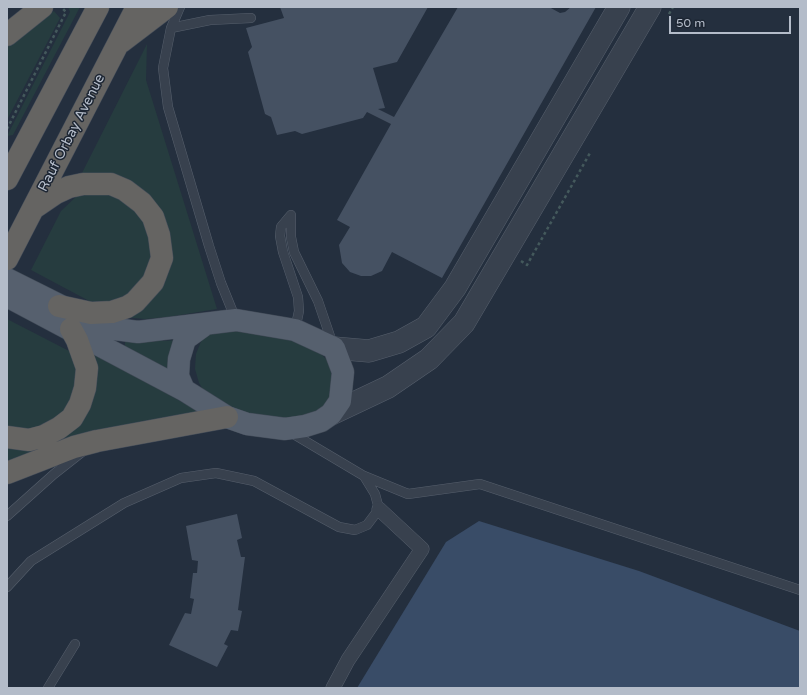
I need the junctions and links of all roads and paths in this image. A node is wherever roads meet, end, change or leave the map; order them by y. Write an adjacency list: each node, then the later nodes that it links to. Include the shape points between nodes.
1 (42, 7): 11 (highway)
2 (61, 7): 13 (path, via 66,12)
3 (98, 7): 15 (highway)
4 (137, 7): 12 (highway, Rauf Orbay Avenue)
5 (180, 7): 9 (lane)
6 (619, 7): 26 (street, via 456,288 426,327 399,342 369,351)
7 (673, 7): 8 (path)
8 (659, 10): 28 (street, via 464,323 429,359 388,387)
9 (169, 17): 10 (lane, via 210,20); 12 (highway); 22 (lane, via 163,68 168,107 209,246)
10 (251, 18)
11 (7, 35)
12 (117, 46): 16 (highway, Rauf Orbay Avenue)
13 (7, 129)
14 (590, 153): 17 (path)
15 (7, 179)
16 (34, 208): 18 (highway, Rauf Orbay Avenue); 21 (highway, via 69,187 111,184 125,190 142,203 152,217 159,235 162,258 152,282 135,302 112,312 91,313)
17 (538, 243)
18 (7, 259)
19 (7, 279): 21 (main road)
20 (7, 296): 24 (main road)
21 (59, 306): 23 (main road, via 115,329 138,332)
22 (236, 320): 23 (main road); 25 (main road)
23 (203, 326): 27 (main road, via 186,339 181,352 178,376)
24 (71, 329): 27 (main road); 31 (highway, via 87,368 85,388 72,418 44,436 29,440)
25 (295, 330): 26 (main road); 26 (lane, via 299,311 298,297 280,236 281,227 291,216 290,237 294,252 318,301)
26 (334, 348): 28 (main road, via 343,372 343,387 340,401)
27 (184, 390): 29 (main road)
28 (332, 414): 30 (main road, via 321,421)
29 (227, 417): 30 (main road, via 253,425); 32 (highway)
30 (285, 430): 34 (lane)
31 (7, 436)
32 (97, 441): 33 (highway); 36 (lane, via 54,474)
33 (7, 473)
34 (364, 476): 35 (lane, via 375,494); 38 (lane, via 408,494 480,484)
35 (379, 509): 37 (lane, via 367,525 355,530 339,527 254,481 216,473 181,478 124,503 31,561); 41 (street, via 422,549 348,660)
36 (7, 516)
37 (7, 587)
38 (800, 590)
39 (75, 644): 40 (lane)
40 (48, 688)
41 (333, 688)

